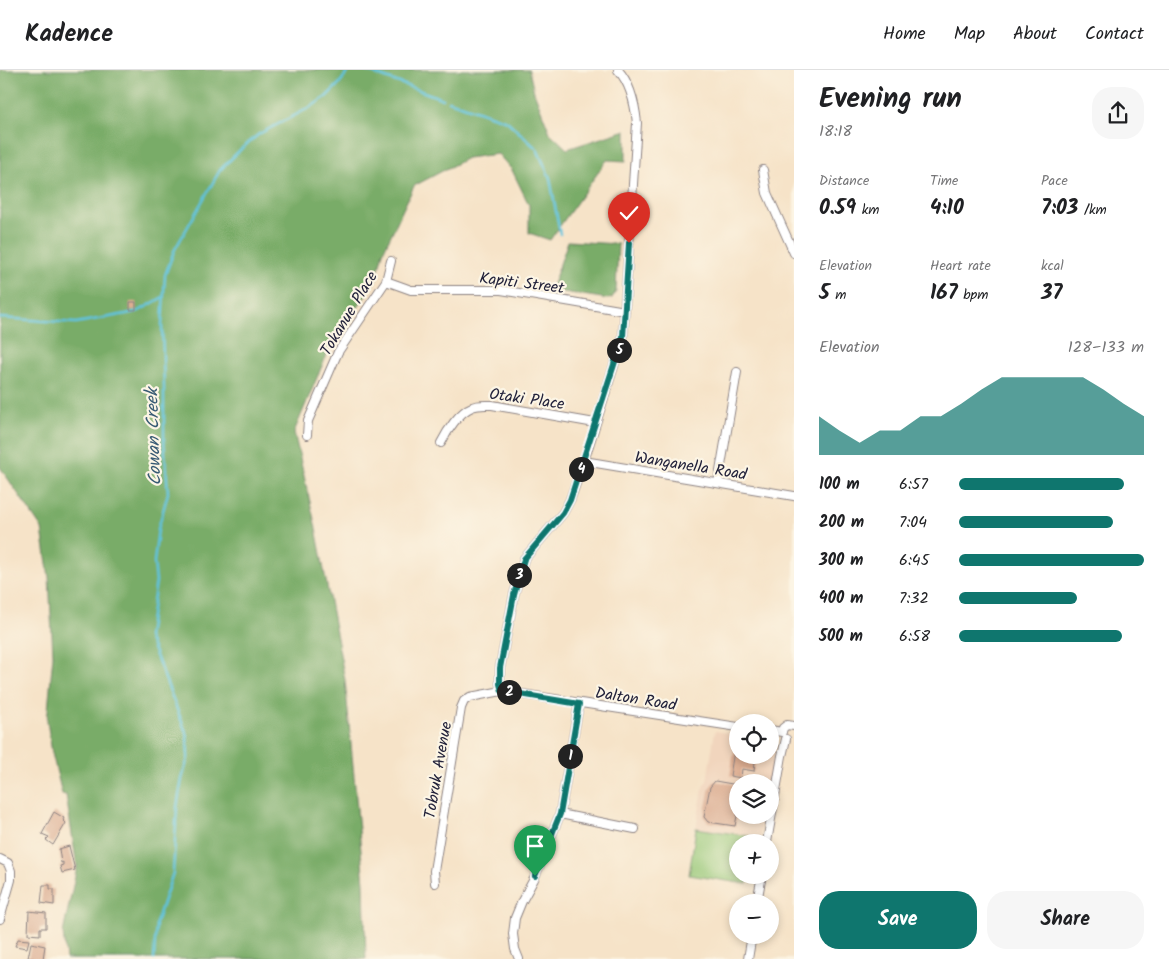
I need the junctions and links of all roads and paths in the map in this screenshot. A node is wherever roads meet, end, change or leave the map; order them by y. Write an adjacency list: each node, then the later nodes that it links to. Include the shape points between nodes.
1 (618, 70): 6 (street, via 630,89 637,123)
2 (763, 170): 3 (street, via 767,193)
3 (794, 253)
4 (391, 261): 5 (street, Tokanue Place)
5 (386, 281): 6 (street, Kapiti Street, via 411,290 501,290); 9 (street, Tokanue Place, via 338,352 308,421)
6 (625, 311): 8 (street, via 623,337)
7 (737, 372): 12 (street)
8 (595, 423): 10 (street, Otaki Place, via 482,405 464,412); 11 (street)
9 (307, 434)
10 (441, 443)
11 (584, 461): 12 (street, Wanganella Road); 14 (street, via 563,513 524,559 500,668)
12 (718, 483): 13 (street, Wanganella Road)
13 (794, 496)
14 (502, 691): 15 (street, Dalton Road); 25 (street, Tobruk Avenue, via 470,697 461,708)
15 (579, 704): 16 (street, Dalton Road); 21 (street)
16 (729, 726)
17 (794, 726): 19 (street, via 787,725)
18 (779, 732): 19 (street)
19 (782, 732): 20 (street, via 782,736)
20 (790, 739): 23 (street, via 782,756)
21 (560, 814): 22 (street); 28 (street, via 534,879 514,918 513,934)
22 (635, 829)
23 (768, 834)
24 (0, 859): 26 (street, via 8,863 11,871)
25 (434, 884)
26 (0, 919)
27 (750, 944): 29 (street)
28 (519, 959)
29 (748, 959)

